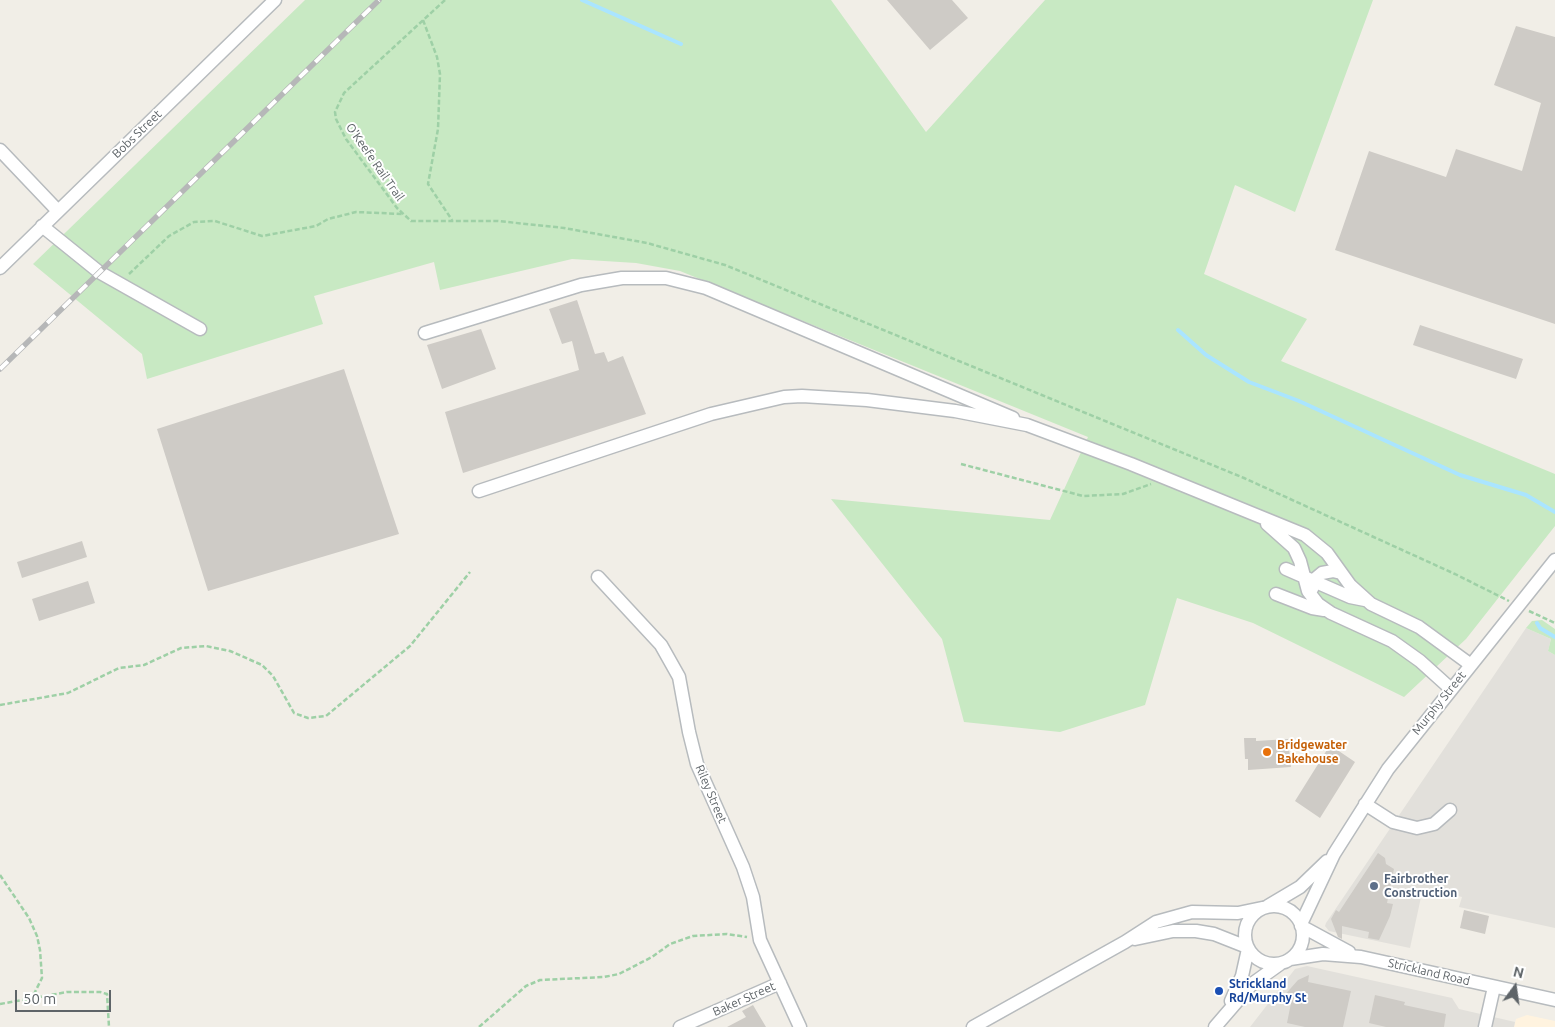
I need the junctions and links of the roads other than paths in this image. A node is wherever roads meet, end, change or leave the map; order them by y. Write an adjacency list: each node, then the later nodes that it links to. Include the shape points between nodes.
1 (275, 0): 3 (street, Bobs Street)
2 (0, 150): 3 (street)
3 (58, 211): 4 (street, Bobs Street)
4 (42, 226): 5 (street, Bobs Street); 6 (street, via 74,254 118,284)
5 (0, 268)
6 (200, 329)
7 (425, 333): 8 (street, via 581,285 622,278 666,278 706,288)
8 (1027, 425): 9 (street, via 955,411 867,400 784,397 711,414); 10 (street)
9 (479, 490)
10 (1258, 518): 13 (street, via 1310,538 1327,553); 15 (street, via 1294,548)
11 (1555, 560): 19 (street, Murphy Street)
12 (1286, 569): 15 (street)
13 (1341, 573): 15 (street, via 1326,572); 17 (street)
14 (598, 577): 30 (street, Riley Street, via 661,645 679,677 697,764 746,875 760,940)
15 (1309, 579): 17 (street); 18 (street, via 1308,591)
16 (1276, 594): 18 (street, via 1312,608)
17 (1368, 601): 19 (street, via 1419,627)
18 (1320, 605): 20 (street, via 1392,641)
19 (1471, 665): 20 (street, Murphy Street)
20 (1451, 689): 21 (street, Murphy Street, via 1388,769)
21 (1365, 804): 22 (street, via 1393,822 1417,828 1434,824); 23 (street, Murphy Street)
22 (1450, 810)
23 (1334, 854): 24 (street, Murphy Street, via 1300,888); 25 (street, Murphy Street)
24 (1265, 908): 25 (street, via 1287,910); 26 (street, via 1177,915 1156,922); 27 (street, via 1253,915 1247,924)
25 (1301, 925): 28 (street, Strickland Road, via 1336,947); 29 (street, via 1301,944)
26 (1125, 942): 27 (street, via 1173,931 1196,931 1214,934); 36 (street)
27 (1248, 948): 29 (street, via 1263,961); 33 (street, via 1240,983)
28 (1361, 957): 29 (street, Strickland Road, via 1316,954); 31 (street, Strickland Road)
29 (1286, 961): 33 (street, via 1258,978)
30 (780, 983): 34 (street, Baker Street); 35 (street, Riley Street)
31 (1494, 987): 32 (street, Strickland Road); 38 (street)
32 (1555, 1000)
33 (1223, 1016): 37 (street)
34 (680, 1027)
35 (800, 1027)
36 (973, 1027)
37 (1215, 1027)
38 (1486, 1027)

